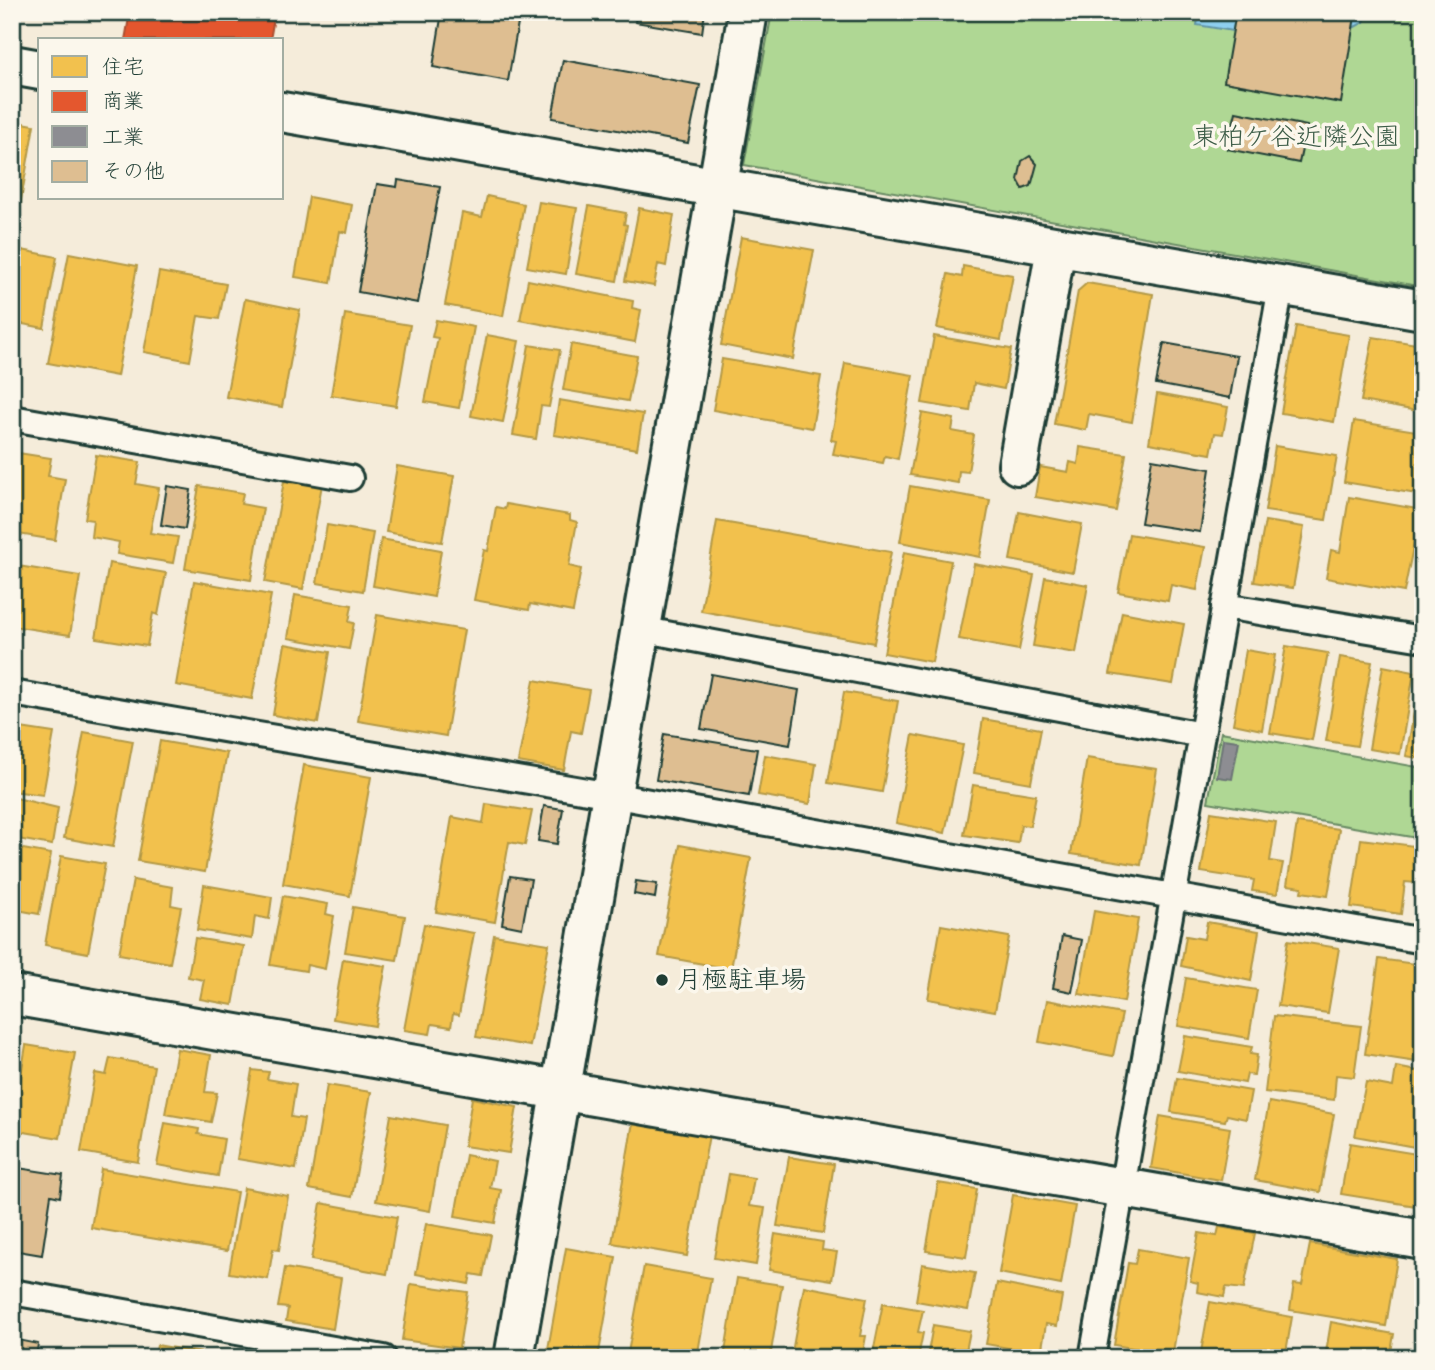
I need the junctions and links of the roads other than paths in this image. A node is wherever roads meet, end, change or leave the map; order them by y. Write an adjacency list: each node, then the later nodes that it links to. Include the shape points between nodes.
1 (748, 12): 5 (street)
2 (12, 65): 3 (street)
3 (38, 70)
4 (284, 112): 5 (street)
5 (717, 189): 6 (street); 13 (street)
6 (1056, 247): 7 (street); 10 (street)
7 (1281, 286): 8 (street); 12 (lane)
8 (1423, 310)
9 (12, 418): 11 (lane)
10 (1018, 465)
11 (350, 478)
12 (1224, 606): 14 (lane); 16 (lane)
13 (640, 629): 16 (lane); 17 (street)
14 (1423, 639)
15 (12, 692): 17 (lane)
16 (1202, 735): 18 (lane)
17 (611, 795): 18 (lane); 21 (street)
18 (1173, 898): 19 (lane); 22 (lane)
19 (1423, 941)
20 (12, 995): 21 (street)
21 (560, 1090): 22 (street); 26 (street)
22 (1122, 1188): 23 (street); 27 (lane)
23 (1423, 1240)
24 (12, 1292): 25 (lane)
25 (384, 1358)
26 (514, 1358)
27 (1092, 1358)

